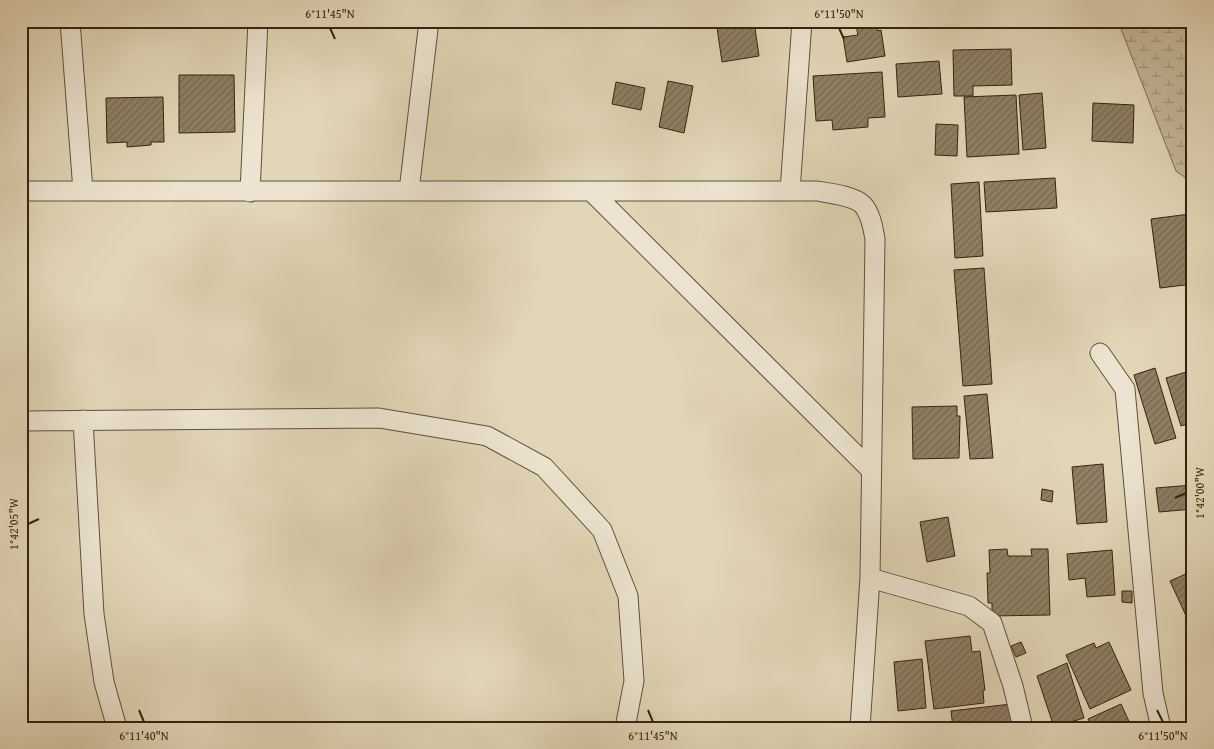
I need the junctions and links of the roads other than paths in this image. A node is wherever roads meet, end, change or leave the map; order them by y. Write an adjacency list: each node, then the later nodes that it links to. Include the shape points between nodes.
1 (70, 21): 6 (street)
2 (258, 21): 10 (street)
3 (429, 21): 7 (street)
4 (802, 21): 9 (street)
5 (21, 191): 6 (street)
6 (83, 191): 10 (street)
7 (409, 191): 8 (street); 10 (street)
8 (591, 191): 9 (street); 14 (street)
9 (790, 191): 14 (street, via 840,194 863,204 872,223 875,239)
10 (250, 192)
11 (1100, 353): 20 (street, via 1125,389 1153,693)
12 (82, 420): 13 (street); 16 (street, via 379,418 487,436 544,467 602,530 628,596 634,681); 17 (street, via 94,614 104,682)
13 (21, 421)
14 (871, 470): 15 (street)
15 (870, 578): 18 (street); 19 (street, via 969,606 992,622)
16 (629, 727)
17 (117, 728)
18 (860, 728)
19 (1024, 728)
20 (1161, 728)

